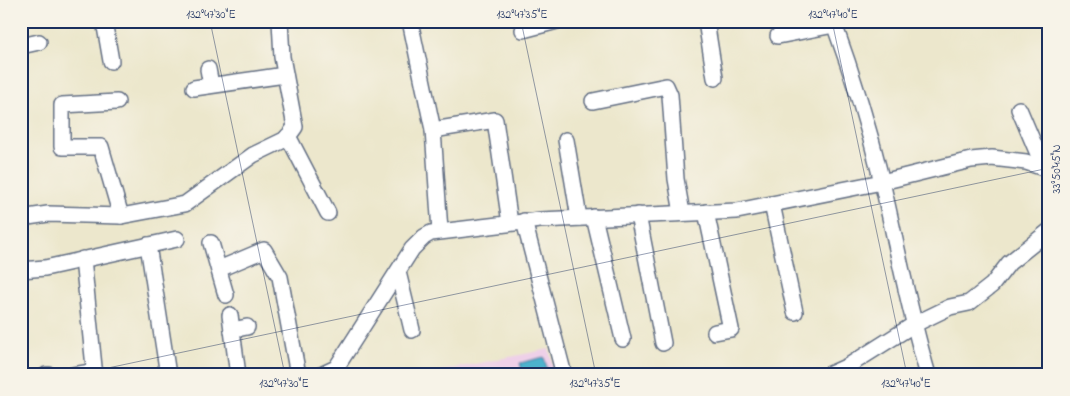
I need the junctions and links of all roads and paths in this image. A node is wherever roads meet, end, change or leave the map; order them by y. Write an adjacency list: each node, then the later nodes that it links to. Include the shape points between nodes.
1 (104, 21): 11 (street)
2 (280, 21): 13 (street)
3 (410, 21): 20 (street)
4 (557, 21): 7 (street)
5 (706, 21): 14 (street)
6 (834, 23): 8 (street); 24 (street)
7 (524, 30)
8 (778, 36)
9 (39, 42): 10 (street)
10 (21, 46)
11 (111, 61)
12 (208, 69): 15 (street)
13 (285, 75): 15 (street); 21 (street, via 295,127)
14 (715, 78)
15 (211, 85): 16 (street)
16 (194, 88)
17 (593, 101): 28 (street, via 666,86 670,95 676,179)
18 (117, 102): 30 (street, via 62,105 62,147 101,147)
19 (1019, 109): 23 (street)
20 (433, 130): 33 (street, via 495,120); 34 (street)
21 (288, 136): 27 (street); 30 (street, via 253,155 185,204)
22 (566, 140): 32 (street)
23 (1046, 169): 24 (street, via 1026,162 992,158 971,160)
24 (882, 182): 25 (street); 46 (street)
25 (772, 204): 26 (street, via 737,211); 44 (street)
26 (706, 212): 28 (street); 50 (street, via 717,296 731,329)
27 (328, 213)
28 (682, 213): 29 (street)
29 (638, 215): 32 (street); 52 (street)
30 (121, 216): 31 (street, via 48,214)
31 (21, 218)
32 (586, 218): 33 (street); 51 (street, via 611,322)
33 (517, 222): 34 (street); 60 (street)
34 (440, 231): 42 (street, via 418,242)
35 (1049, 231): 46 (street, via 1009,263 992,285 969,303 950,307)
36 (177, 239): 38 (street)
37 (211, 243): 40 (street)
38 (148, 245): 39 (street); 56 (street)
39 (83, 259): 41 (street); 55 (street, via 94,367 91,372)
40 (219, 269): 43 (street); 58 (street, via 264,250 280,277)
41 (21, 270)
42 (398, 272): 49 (street); 59 (street, via 336,368)
43 (226, 295)
44 (795, 312)
45 (230, 315): 48 (street)
46 (913, 325): 61 (street); 62 (street)
47 (247, 327): 48 (street)
48 (232, 330): 57 (street)
49 (412, 330)
50 (715, 332)
51 (622, 339)
52 (663, 343)
53 (46, 375): 54 (street)
54 (50, 375)
55 (73, 375)
56 (168, 375)
57 (238, 375)
58 (298, 375)
59 (321, 375)
60 (564, 375)
61 (828, 375)
62 (928, 375)

